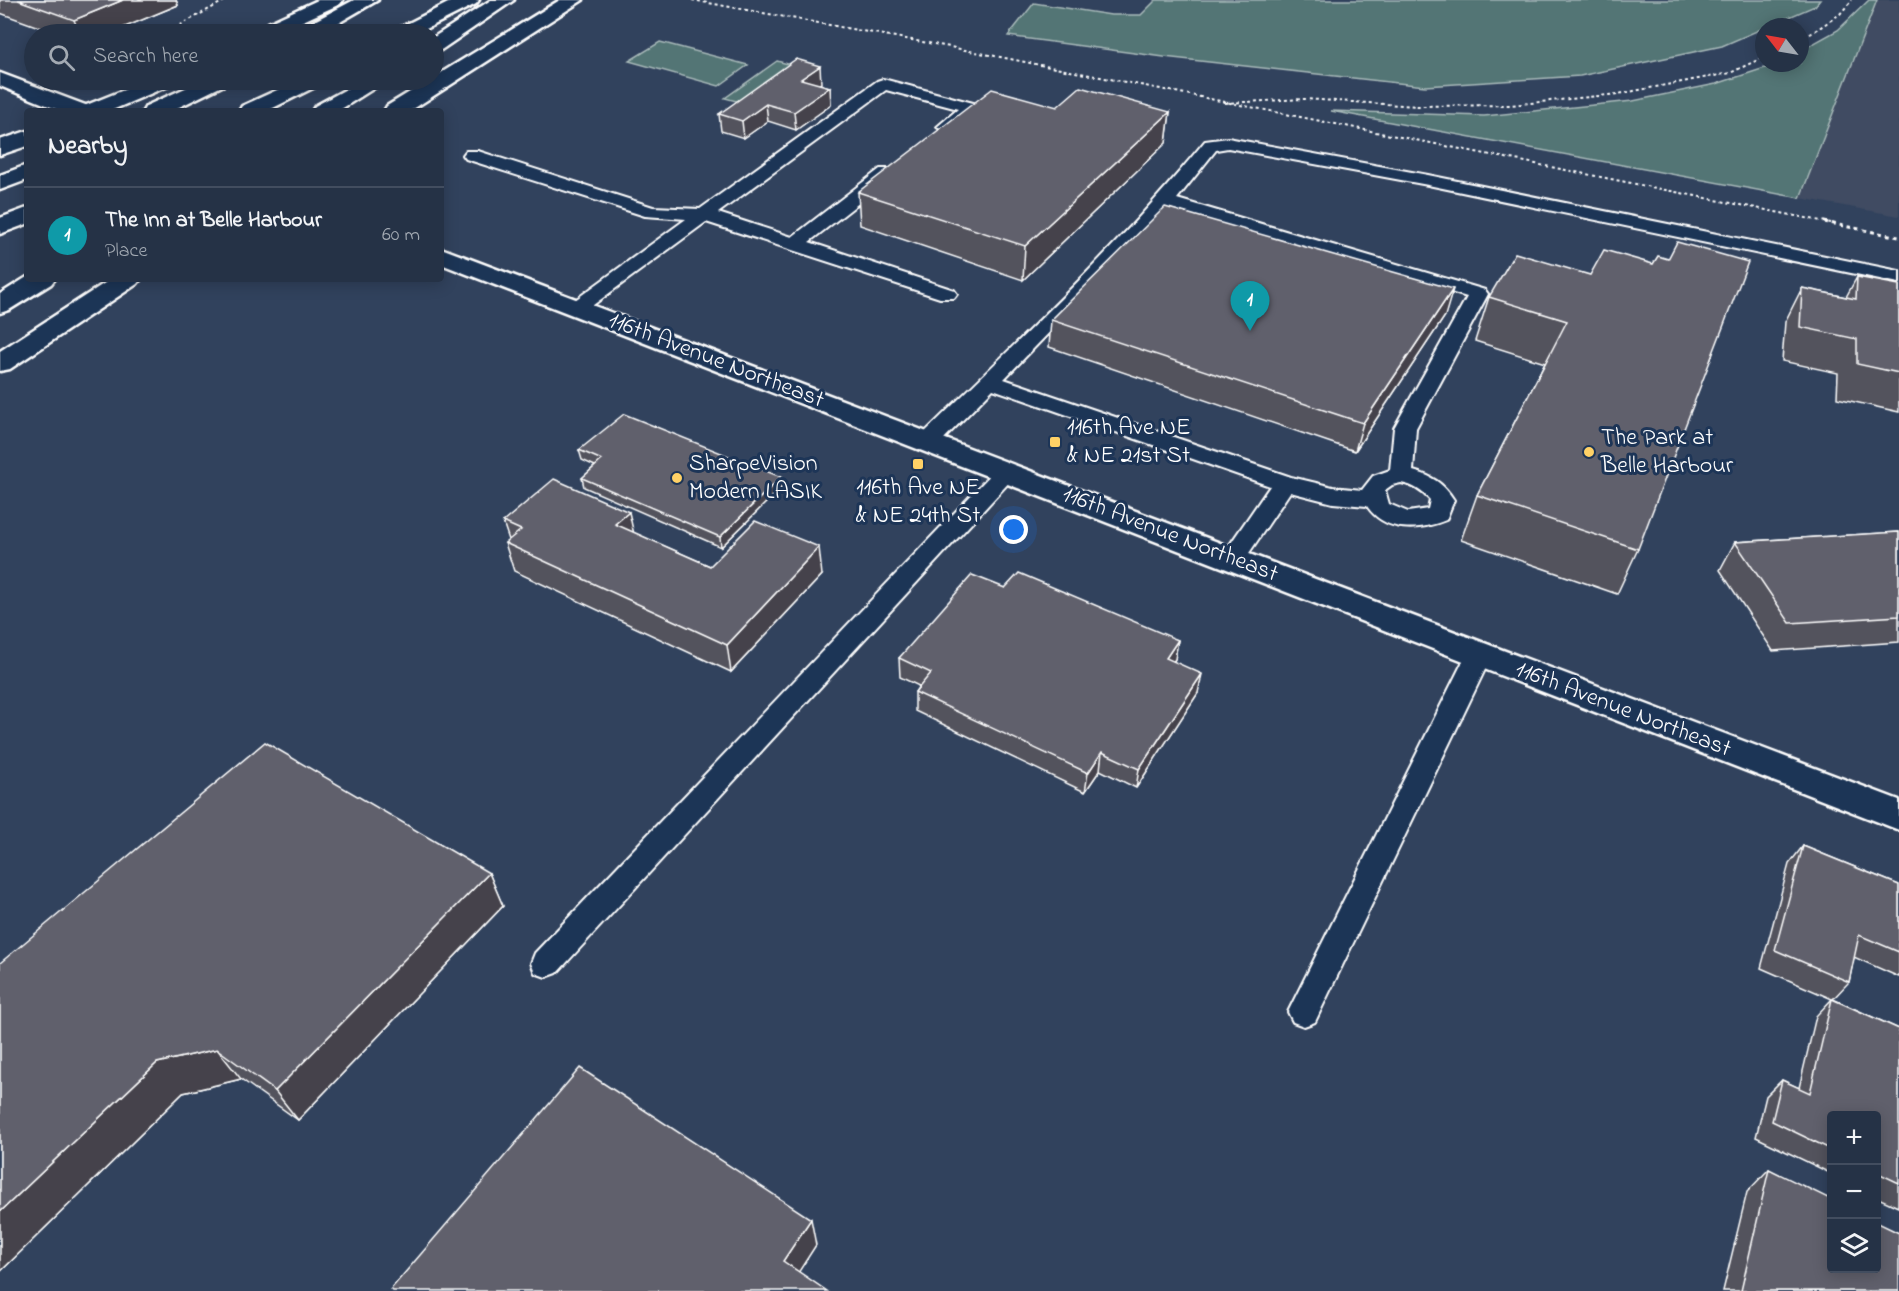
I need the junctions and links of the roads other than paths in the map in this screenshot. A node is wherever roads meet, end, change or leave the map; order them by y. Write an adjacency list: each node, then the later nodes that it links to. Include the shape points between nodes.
1 (333, 0): 6 (main road)
2 (368, 0): 7 (main road)
3 (469, 0): 8 (main road)
4 (504, 0): 9 (main road)
5 (573, 0): 11 (main road)
6 (281, 24)
7 (324, 24)
8 (424, 24)
9 (444, 40)
10 (0, 80): 12 (main road)
11 (444, 80)
12 (24, 89)
13 (26, 90): 19 (main road)
14 (142, 90): 20 (main road)
15 (197, 90): 21 (main road)
16 (294, 90): 22 (main road)
17 (359, 90): 23 (main road)
18 (428, 90): 24 (main road)
19 (72, 108)
20 (99, 108)
21 (160, 108)
22 (256, 108)
23 (327, 108)
24 (400, 108)
25 (934, 136): 31 (lane, via 971,107 884,84)
26 (24, 139): 27 (main road)
27 (0, 148)
28 (472, 155): 31 (lane, via 651,212)
29 (897, 165): 34 (lane)
30 (1166, 201): 36 (lane, via 1212,145 1228,143 1440,182); 43 (lane); 46 (lane, via 1478,294 1405,428)
31 (704, 215): 34 (lane); 41 (lane)
32 (24, 216): 33 (main road)
33 (0, 227)
34 (795, 244): 39 (lane)
35 (444, 256): 41 (main road, 116th Avenue Northeast)
36 (1899, 277)
37 (37, 282): 40 (main road)
38 (123, 282): 42 (main road)
39 (946, 294)
40 (0, 305)
41 (578, 307): 44 (main road, 116th Avenue Northeast)
42 (0, 363)
43 (990, 381): 44 (lane); 47 (lane)
44 (928, 442): 45 (main road, 116th Avenue Northeast)
45 (1006, 472): 49 (main road, 116th Avenue Northeast); 52 (lane)
46 (1401, 476): 48 (lane, via 1376,485 1372,491); 48 (lane, via 1422,481 1437,492 1442,500 1438,514 1419,521 1407,520 1385,513)
47 (1285, 483): 48 (lane); 49 (lane)
48 (1374, 500)
49 (1232, 560): 50 (main road, 116th Avenue Northeast)
50 (1479, 655): 51 (main road, 116th Avenue Northeast); 53 (lane)
51 (1899, 815)
52 (546, 963)
53 (1304, 1012)

